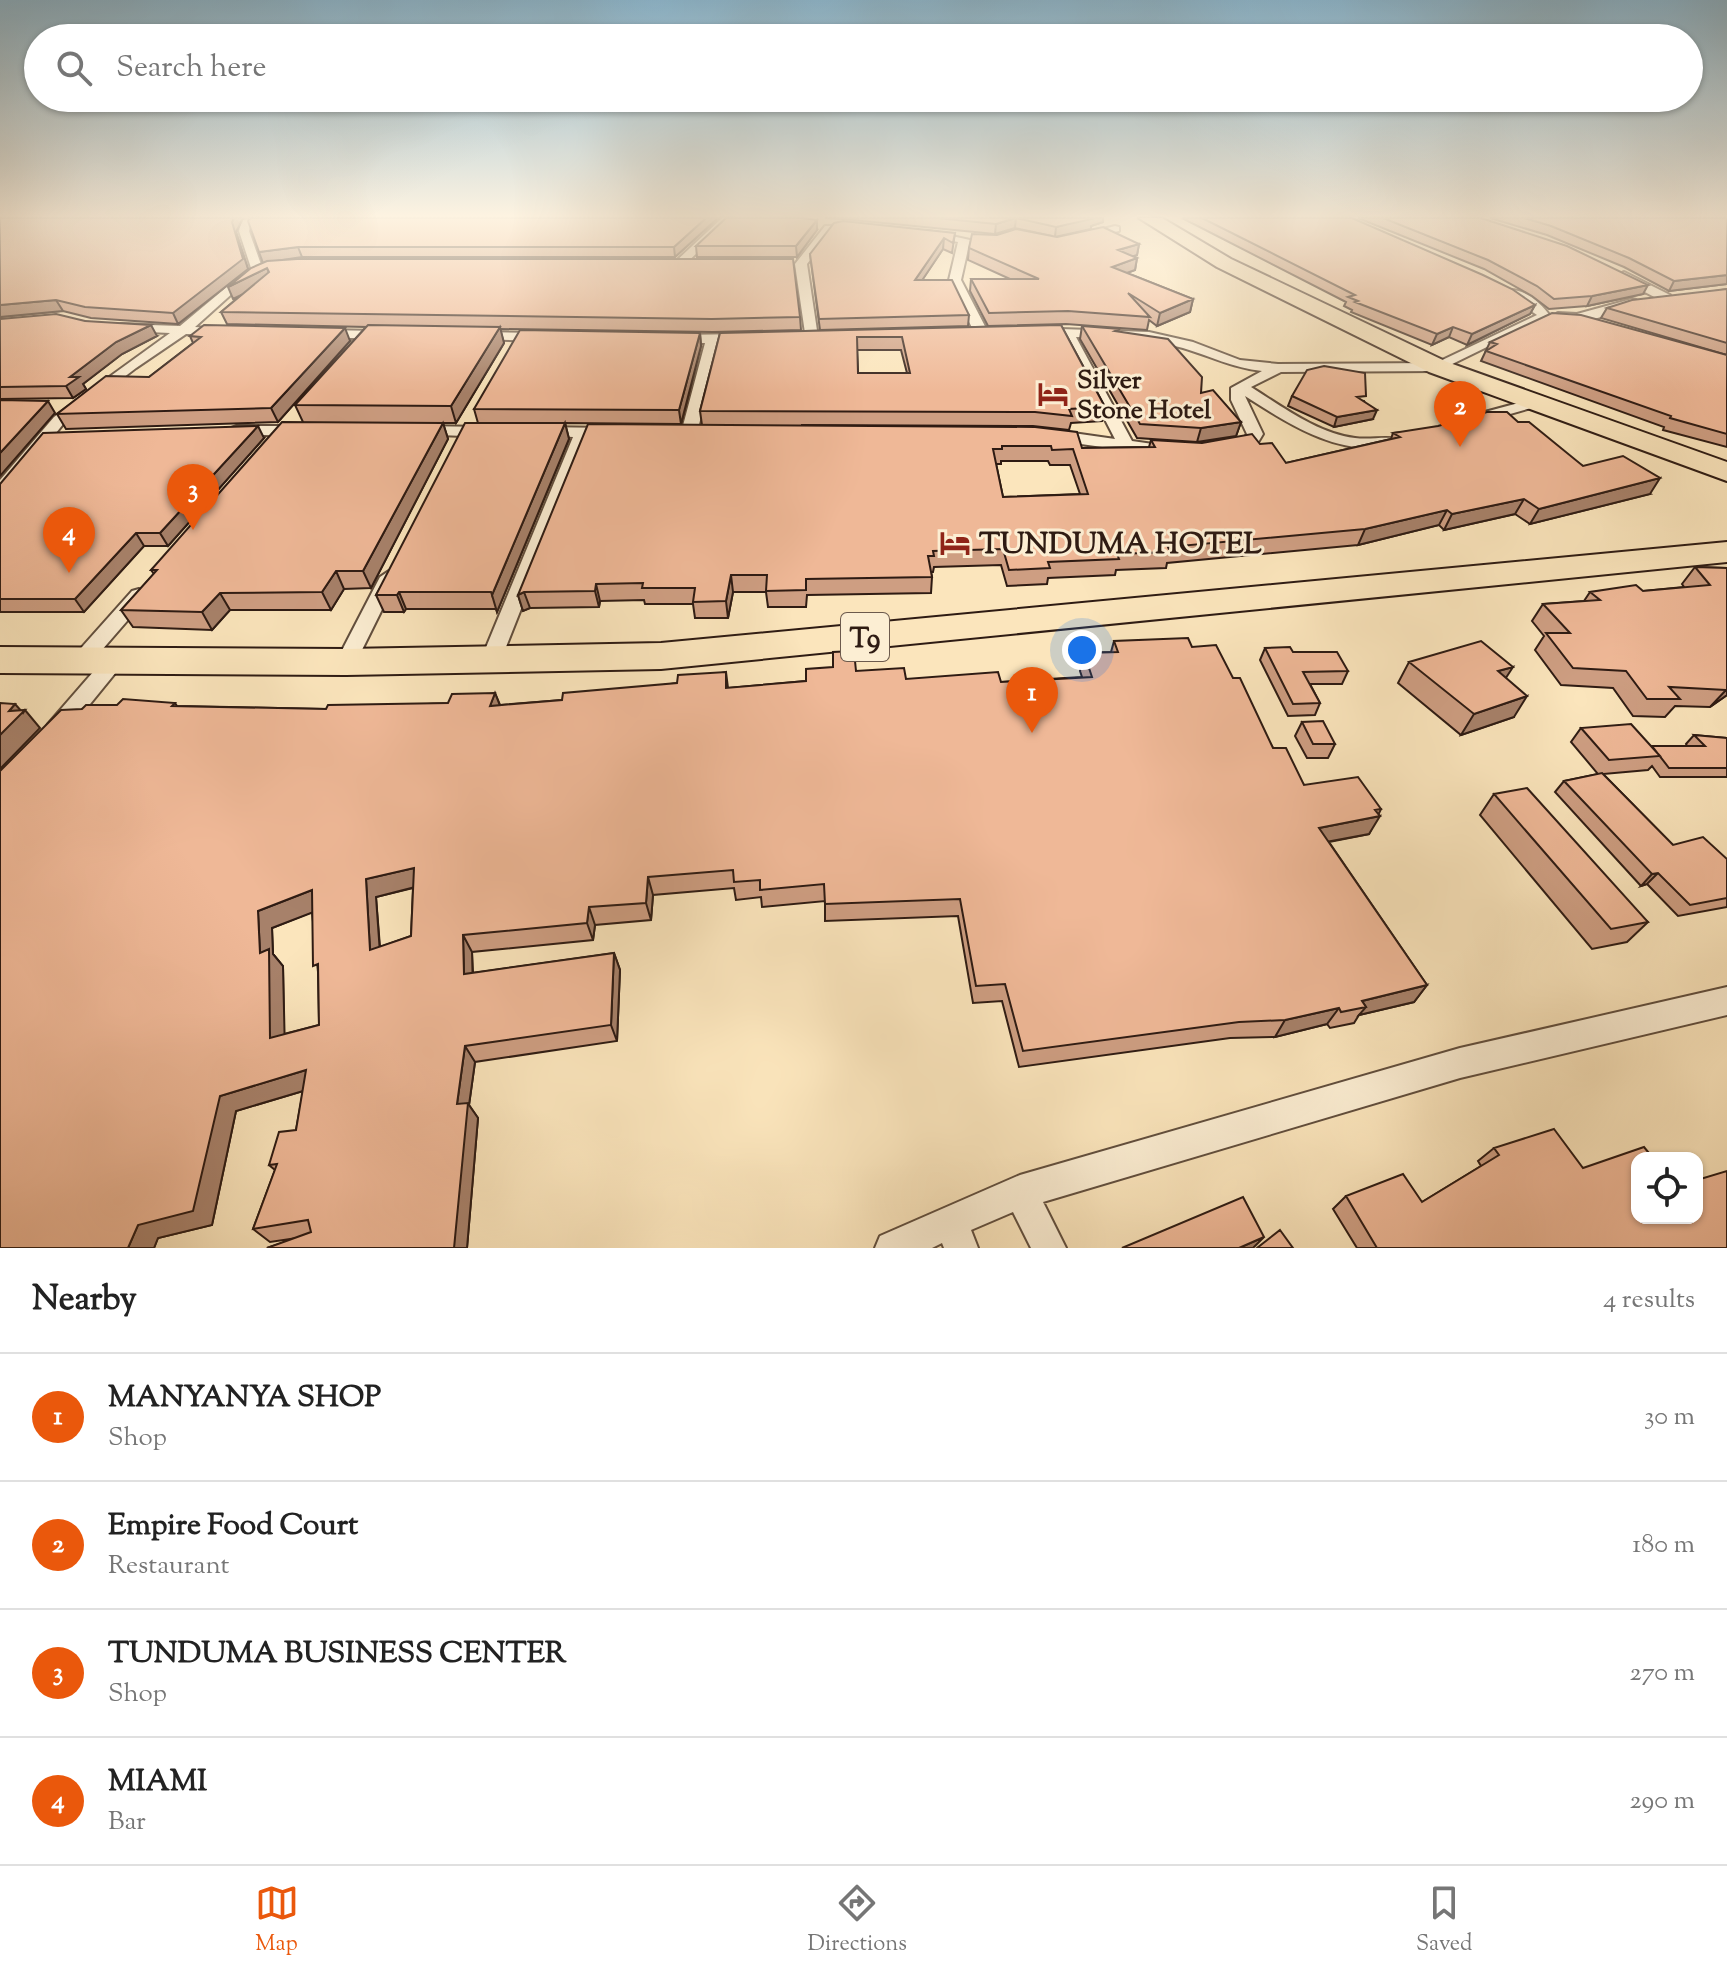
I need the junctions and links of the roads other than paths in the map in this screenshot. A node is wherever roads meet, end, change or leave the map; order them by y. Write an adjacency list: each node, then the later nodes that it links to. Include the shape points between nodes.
1 (254, 276): 11 (street)
2 (796, 276): 20 (street, via 804,338)
3 (956, 276): 15 (street, via 988,332)
4 (1251, 276): 24 (highway)
5 (1624, 276): 8 (street, via 1671,298 1624,303)
6 (1507, 290): 7 (street)
7 (1544, 316): 8 (street); 24 (street)
8 (1577, 318): 10 (street)
9 (106, 326): 11 (street)
10 (1601, 326)
11 (182, 331): 13 (street); 29 (street)
12 (1066, 331): 14 (street); 25 (street, via 1149,336 1232,363); 42 (street)
13 (244, 332)
14 (1023, 332)
15 (965, 333)
16 (305, 334): 17 (street, via 362,341)
17 (397, 335)
18 (457, 336): 19 (street, via 514,344)
19 (562, 337)
20 (827, 337)
21 (653, 338): 23 (street)
22 (755, 338): 23 (street)
23 (713, 339): 37 (street)
24 (1438, 367): 25 (street); 27 (highway)
25 (1278, 368): 26 (street)
26 (1241, 387): 41 (street, via 1314,433 1373,445); 43 (street, via 1238,400 1255,434 1247,442)
27 (1533, 403): 30 (street); 46 (highway)
28 (46, 405): 29 (street)
29 (77, 406): 40 (street)
30 (1461, 423)
31 (289, 424): 32 (street); 34 (street); 45 (street)
32 (313, 431)
33 (403, 431): 35 (street)
34 (221, 432)
35 (583, 432): 36 (street); 54 (street)
36 (628, 433)
37 (689, 433)
38 (1033, 434): 42 (street)
39 (69, 435): 40 (street)
40 (44, 437): 47 (street)
41 (1404, 439)
42 (1126, 445): 44 (street)
43 (1218, 447)
44 (1180, 452)
45 (263, 453)
46 (1727, 472)
47 (0, 491)
48 (1727, 552): 54 (highway, T9, via 661,656)
49 (401, 554): 53 (street)
50 (152, 580): 52 (street)
51 (0, 660): 52 (highway, T9)
52 (97, 661): 53 (highway, T9); 55 (street)
53 (346, 662): 54 (highway, T9)
54 (490, 662)
55 (45, 742)
56 (1727, 1001): 57 (street, via 1460,1063)
57 (1020, 1192): 58 (street); 60 (street)
58 (956, 1235): 59 (street)
59 (892, 1248)
60 (1049, 1248)

